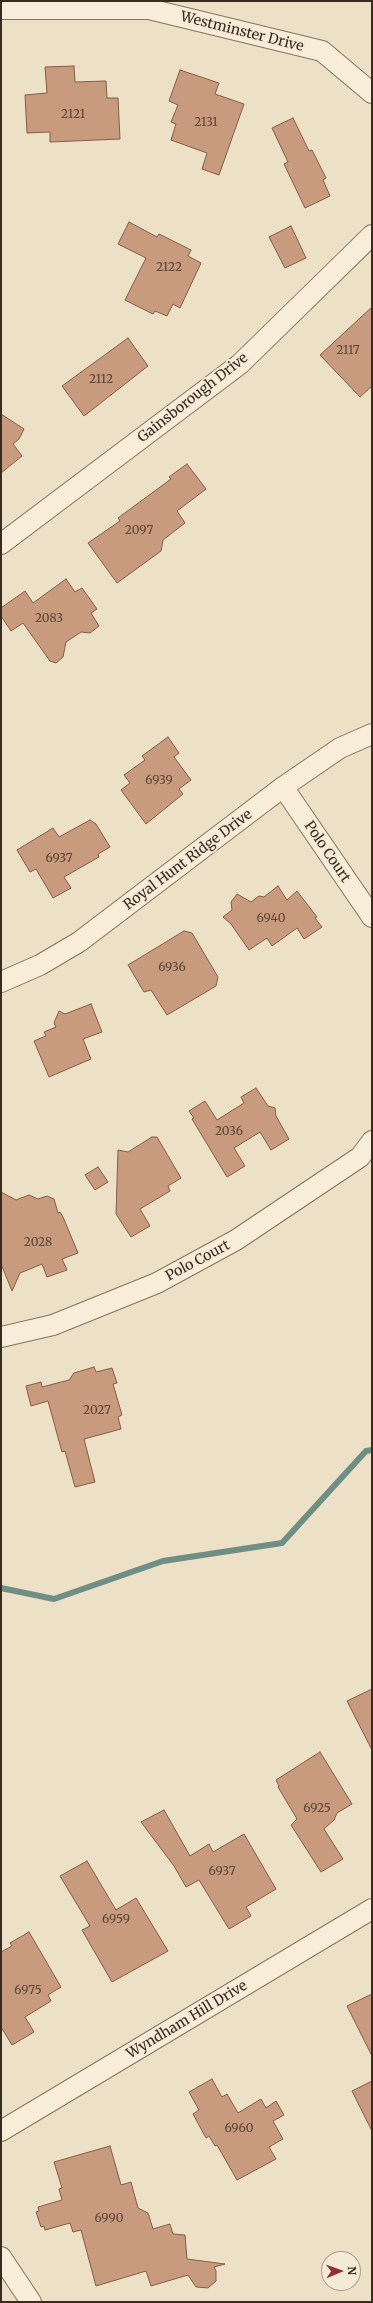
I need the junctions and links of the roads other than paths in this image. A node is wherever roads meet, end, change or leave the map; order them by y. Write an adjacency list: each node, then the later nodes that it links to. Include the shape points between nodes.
1 (1, 9): 2 (street, Westminster Drive, via 149,9 322,52)
2 (372, 93)
3 (372, 235): 4 (street, Gainsborough Drive, via 240,364)
4 (1, 544)
5 (372, 734): 6 (street, Royal Hunt Ridge Drive, via 340,748)
6 (283, 787): 7 (street, Polo Court); 8 (street, Royal Hunt Ridge Drive, via 79,942 40,965)
7 (372, 917)
8 (1, 982)
9 (372, 1141): 10 (street, Polo Court, via 360,1157 236,1240 157,1283 53,1325)
10 (1, 1337)
11 (372, 1909): 12 (street, Wyndham Hill Drive)
12 (1, 2131)
13 (1, 2257): 14 (street)
14 (30, 2302)

